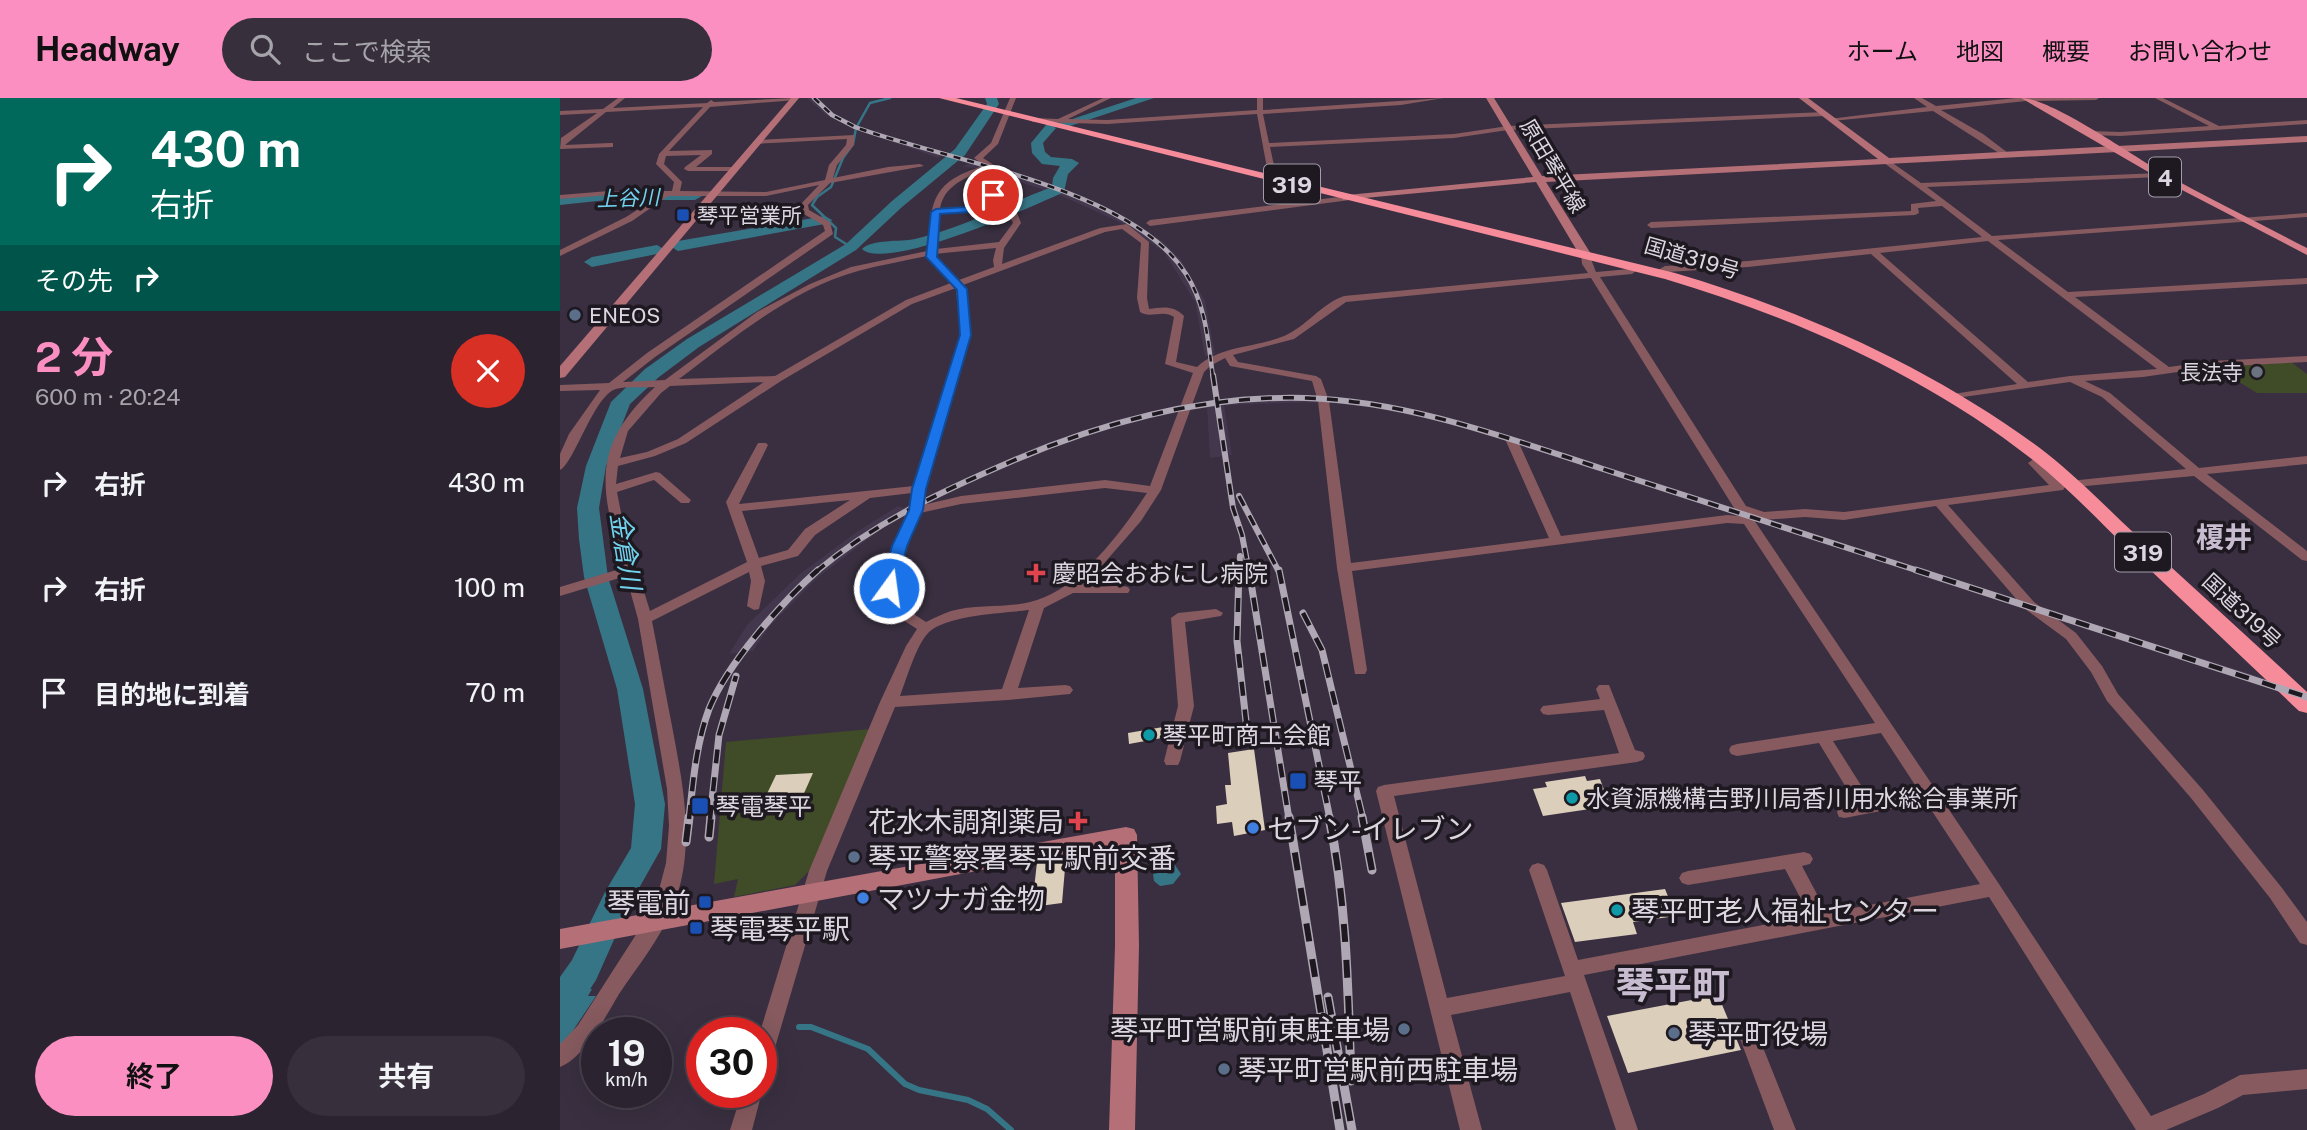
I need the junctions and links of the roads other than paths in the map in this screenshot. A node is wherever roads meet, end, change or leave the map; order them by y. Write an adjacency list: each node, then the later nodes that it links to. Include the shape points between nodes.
1 (622, 98): 16 (street)
2 (1013, 98): 21 (street)
3 (1108, 98): 24 (street)
4 (1260, 98): 19 (street)
5 (1441, 98): 19 (street)
6 (1490, 98): 29 (street, 原田琴平線)
7 (1803, 98): 22 (street)
8 (1917, 98): 17 (street)
9 (2025, 98): 10 (street); 17 (street); 31 (main road, 4)
10 (2096, 98)
11 (2158, 98): 30 (street)
12 (789, 99): 14 (street); 36 (street)
13 (949, 99): 21 (highway, 国道319号 / 319)
14 (712, 101): 16 (street); 42 (street)
15 (571, 102): 18 (street, via 569,110)
16 (609, 109): 18 (street); 28 (street)
17 (1936, 109): 22 (street); 43 (street)
18 (573, 110): 20 (street)
19 (1261, 110): 24 (street, via 1107,122); 39 (street)
20 (560, 113)
21 (1003, 113): 23 (highway, 国道319号 / 319); 49 (street, via 994,144 978,158 990,165)
22 (1828, 117): 29 (street); 44 (street)
23 (1033, 120): 24 (street); 51 (highway, 国道319号 / 319)
24 (1059, 121)
25 (2307, 122): 26 (street)
26 (2256, 125): 30 (street); 35 (street)
27 (604, 126): 28 (street)
28 (581, 127): 37 (street)
29 (1508, 128): 39 (street); 52 (street, 原田琴平線)
30 (2218, 128): 31 (street)
31 (2091, 133): 40 (main road, 4)
32 (619, 135): 38 (street)
33 (606, 136): 37 (street)
34 (2307, 139): 35 (street)
35 (2283, 141): 40 (street)
36 (758, 142): 48 (street); 53 (street, via 851,137)
37 (563, 145): 38 (street)
38 (610, 145): 41 (street)
39 (1267, 145): 51 (street)
40 (2117, 150): 43 (street); 50 (main road, 4)
41 (601, 152)
42 (663, 154): 46 (street, via 709,152); 55 (street, via 660,164 678,181)
43 (2004, 155): 44 (street)
44 (1887, 161): 52 (street); 54 (street)
45 (684, 163): 46 (street)
46 (696, 163): 48 (street, via 688,169)
47 (920, 166): 53 (street)
48 (735, 169): 56 (street)
49 (979, 169): 60 (street, via 1003,181); 61 (street, via 945,188 936,201)
50 (2160, 175): 54 (street); 63 (main road, 4)
51 (1273, 179): 58 (highway, 国道319号 / 319)
52 (1538, 179): 58 (street); 72 (street, 原田琴平線)
53 (829, 180): 56 (street, via 766,194); 91 (street, via 804,205 830,232 651,355)
54 (1920, 185): 59 (street)
55 (670, 195): 56 (street); 57 (street); 71 (street)
56 (713, 195): 86 (street)
57 (560, 197)
58 (1347, 198): 64 (street); 72 (highway, 国道319号 / 319)
59 (1945, 203): 65 (street, via 1914,206 1915,213); 66 (street)
60 (983, 209): 61 (street); 67 (street, via 1004,211 1016,218 1013,232)
61 (936, 212): 69 (street)
62 (2307, 215): 63 (street)
63 (2246, 221): 66 (street); 70 (main road, 4)
64 (1150, 223)
65 (1651, 225)
66 (1993, 238): 68 (street); 80 (street)
67 (1000, 245): 69 (street); 73 (street)
68 (1873, 251): 75 (street); 89 (street)
69 (932, 252): 78 (street); 90 (street, via 854,268 813,286 760,314)
70 (2307, 252)
71 (560, 253)
72 (1585, 254): 74 (highway, 国道319号 / 319); 76 (street)
73 (998, 267): 78 (street); 84 (street, via 1087,233 1124,226 1145,242 1145,312 1171,310 1179,316 1170,363)
74 (1636, 267): 75 (highway, 国道319号 / 319); 76 (street)
75 (1658, 273): 93 (highway, 国道319号 / 319, via 1810,324)
76 (1593, 275): 79 (street); 112 (street)
77 (2307, 281): 80 (street)
78 (958, 283): 87 (street, via 887,313); 104 (street, via 965,335)
79 (1452, 288): 81 (street); 82 (street, via 1344,299 1292,337)
80 (2067, 295): 85 (street)
81 (1455, 304)
82 (1228, 355): 84 (street, via 1212,359); 116 (street, via 1234,364 1316,379 1320,385)
83 (2307, 359): 85 (street)
84 (1199, 371): 106 (street)
85 (2167, 371): 88 (street)
86 (560, 374)
87 (777, 379): 90 (street, via 687,380); 99 (street, via 682,441)
88 (2070, 379): 89 (street); 101 (street, via 2106,395)
89 (2024, 384): 93 (street)
90 (663, 385): 91 (street); 99 (street, via 623,430)
91 (614, 386): 92 (street); 100 (street, via 603,393 575,434)
92 (560, 388)
93 (1953, 397): 96 (highway, 国道319号 / 319)
94 (1511, 439): 113 (street)
95 (762, 445): 110 (street)
96 (2042, 459): 109 (street, via 2034,463 2059,487); 130 (highway, 国道319号 / 319)
97 (2307, 460): 98 (street)
98 (2294, 462): 101 (street); 102 (street)
99 (612, 464): 105 (street)
100 (560, 466)
101 (2198, 473): 103 (street); 114 (street)
102 (2307, 473)
103 (2079, 484)
104 (919, 489): 107 (street); 111 (street)
105 (611, 490): 108 (street, via 656,476); 117 (street)
106 (1155, 490): 111 (street, via 1105,484 961,500); 118 (street, via 1105,557)
107 (867, 494): 110 (street); 115 (street, via 810,532 793,553)
108 (685, 499)
109 (1939, 502): 112 (street, via 1844,516); 145 (street, via 2029,605 2071,636 2112,697 2197,794)
110 (733, 508): 115 (street)
111 (916, 510): 125 (street, via 899,546 888,597 900,615)
112 (1745, 514): 113 (street, via 1666,529); 132 (street)
113 (1556, 541): 116 (street)
114 (2307, 557)
115 (754, 564): 122 (street, via 758,581); 124 (street)
116 (1344, 568): 126 (street)
117 (630, 570): 120 (street); 124 (street)
118 (1072, 589): 119 (street); 121 (street)
119 (1124, 590)
120 (560, 592)
121 (1038, 605): 125 (street, via 954,615); 128 (street)
122 (754, 606)
123 (1216, 613): 135 (street, via 1178,618 1186,706)
124 (645, 618): 143 (street, via 678,806 675,863 664,907)
125 (925, 628): 129 (street)
126 (1360, 670)
127 (1065, 691): 128 (street)
128 (1008, 695): 129 (street)
129 (888, 702): 142 (street)
130 (2306, 704)
131 (1548, 710): 148 (street, via 1606,696 1633,756 1384,791)
132 (1885, 727): 133 (street); 137 (street)
133 (1823, 737): 134 (street); 136 (street)
134 (1737, 750)
135 (1172, 761)
136 (1856, 790)
137 (1930, 795): 138 (street); 141 (street)
138 (1845, 812)
139 (1538, 870): 147 (street)
140 (1688, 878): 144 (street, via 1797,860)
141 (1993, 890): 144 (street); 154 (street)
142 (811, 893): 143 (street); 149 (street); 156 (street, via 1126,835)
143 (654, 922): 146 (street); 151 (street, via 585,1031)
144 (1823, 922): 147 (street)
145 (2307, 937)
146 (560, 939)
147 (1575, 975): 148 (street); 158 (street)
148 (1440, 1008): 157 (street)
149 (774, 1017)
150 (1749, 1036): 159 (street)
151 (560, 1058)
152 (2307, 1079): 154 (street, via 2240,1085)
153 (747, 1108): 155 (street)
154 (2147, 1129)
155 (741, 1130)
156 (1122, 1130)
157 (1471, 1130)
158 (1627, 1130)
159 (1784, 1130)

